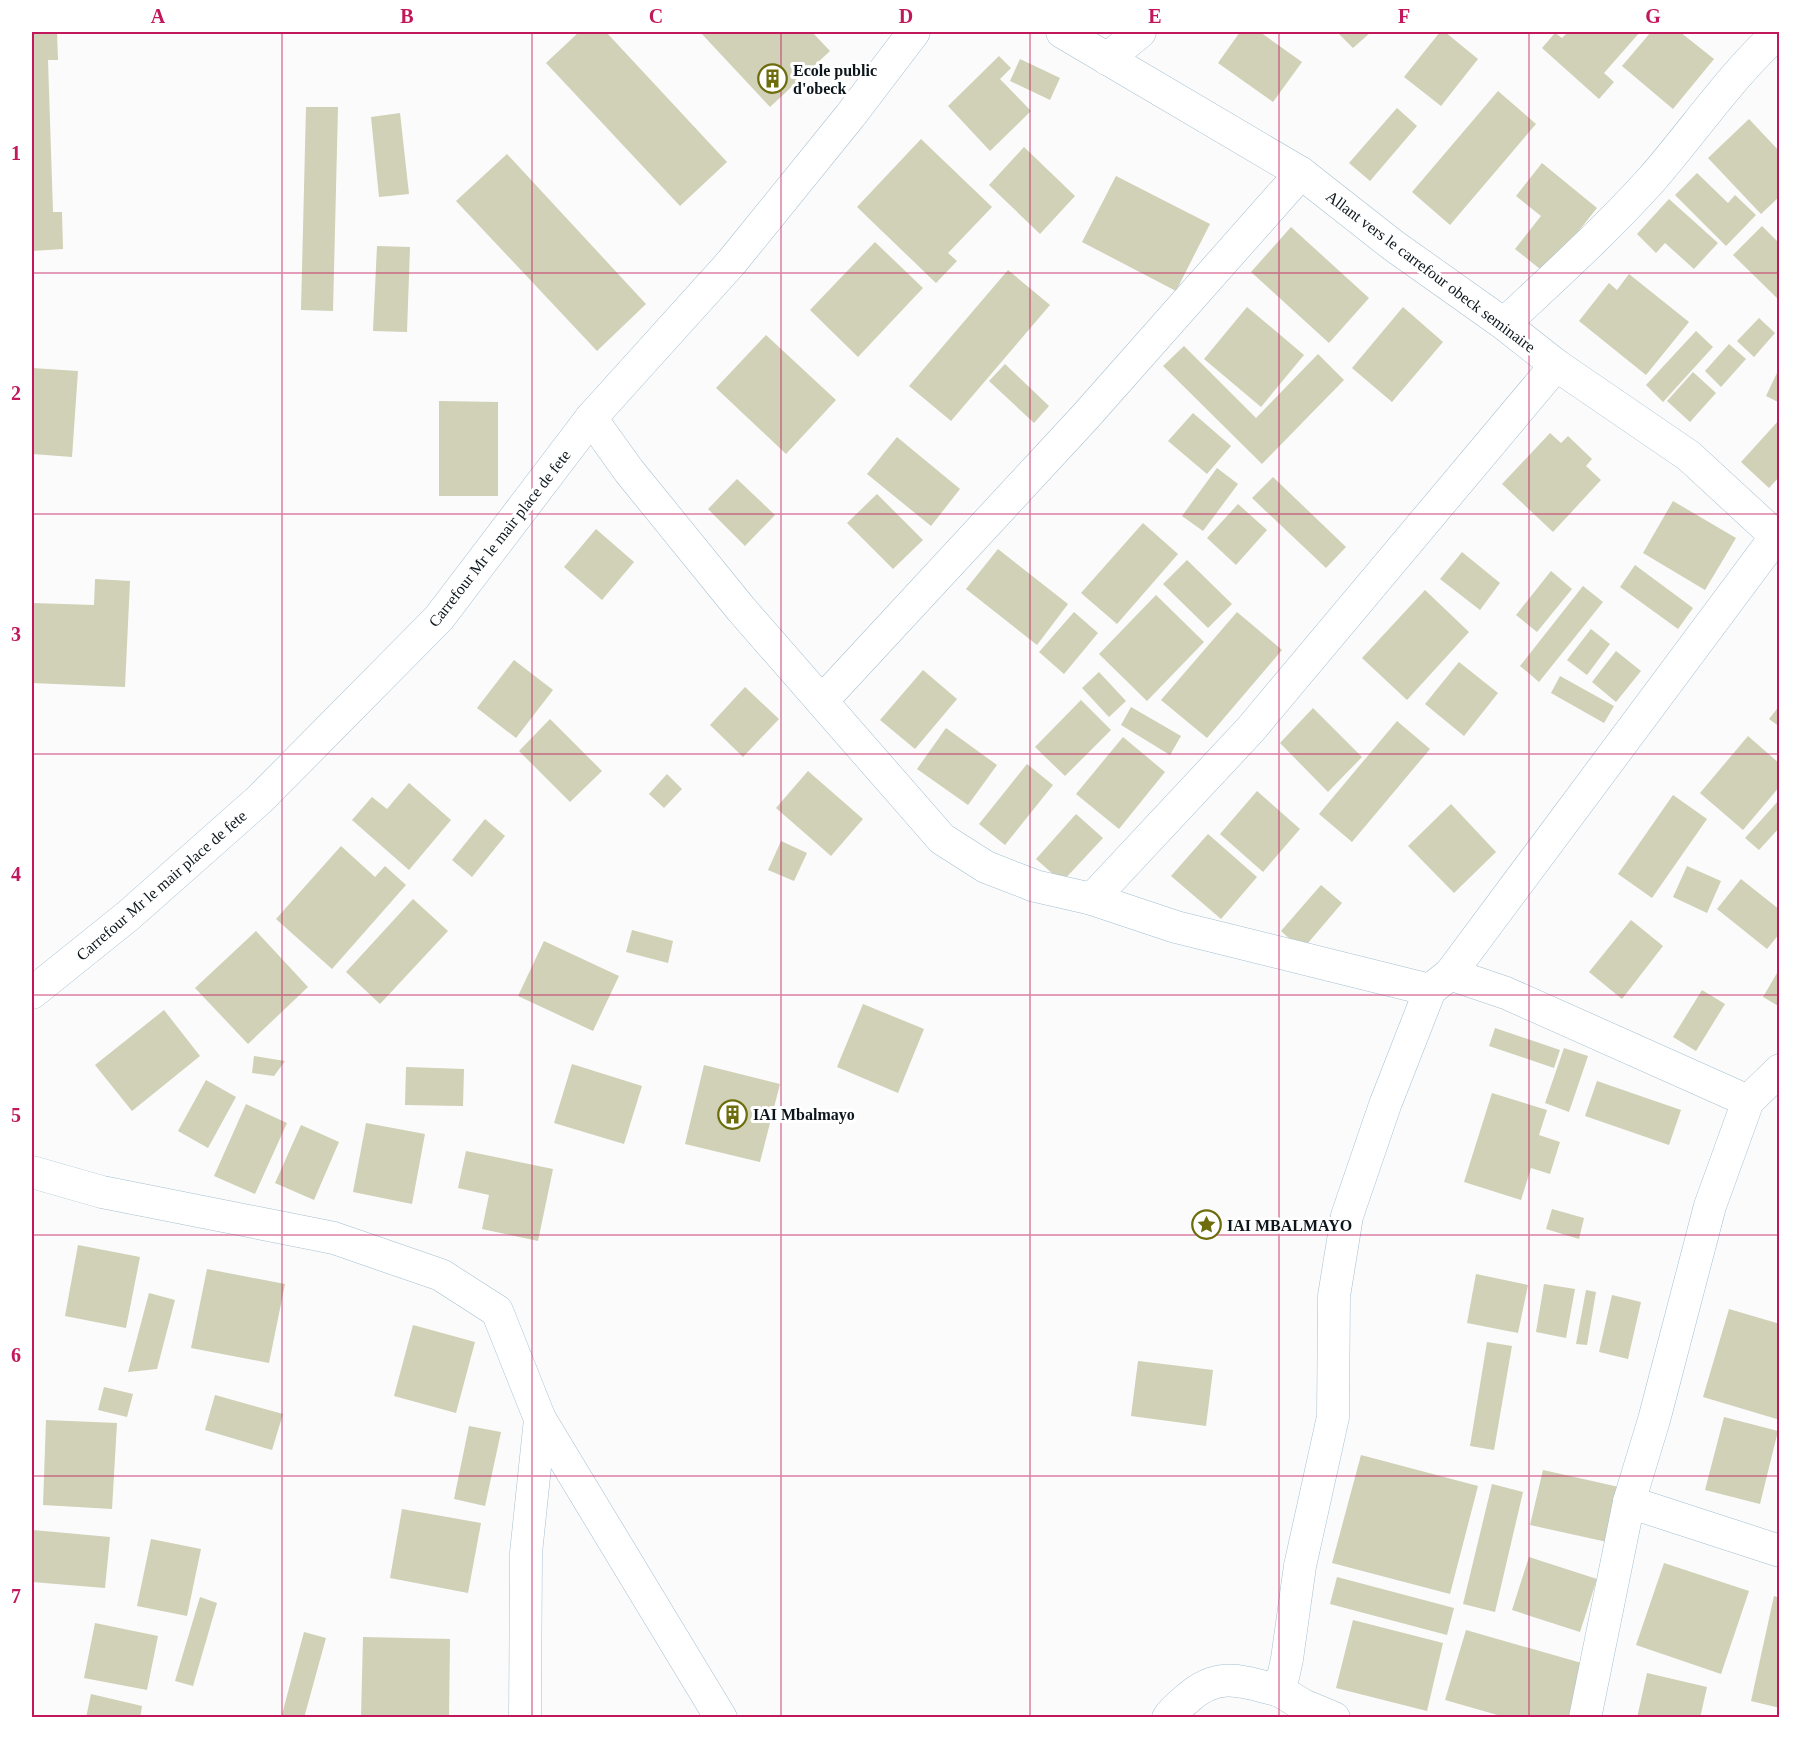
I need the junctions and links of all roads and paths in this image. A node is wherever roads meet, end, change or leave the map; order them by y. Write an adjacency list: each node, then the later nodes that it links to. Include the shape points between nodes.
1 (914, 32): 9 (street, Carrefour Mr le mair place de fete, via 731,263)
2 (1062, 32): 5 (street, Allant vers le carrefour obeck seminaire)
3 (1140, 32): 5 (street)
4 (1779, 32): 7 (street, via 1614,219)
5 (1107, 59): 6 (street, Allant vers le carrefour obeck seminaire)
6 (1301, 173): 7 (street, Allant vers le carrefour obeck seminaire, via 1394,246); 11 (street, via 1085,417)
7 (1504, 324): 8 (street, Allant vers le carrefour obeck seminaire)
8 (1556, 364): 10 (street, Allant vers le carrefour obeck seminaire, via 1689,456); 12 (street, via 1250,730)
9 (591, 418): 11 (street, via 733,600); 14 (street, Carrefour Mr le mair place de fete, via 439,618 260,799 129,915)
10 (1778, 536): 13 (street)
11 (822, 701): 12 (street, via 942,839 986,867 1035,886)
12 (1092, 899): 13 (street, via 1176,927)
13 (1440, 982): 16 (street, via 1506,993); 21 (street, via 1385,1105 1347,1216 1334,1296 1333,1417 1299,1566)
14 (32, 993)
15 (1779, 1070): 16 (street)
16 (1748, 1101): 19 (street, via 1710,1206)
17 (32, 1172): 18 (street, via 102,1192 334,1238 441,1275 497,1311)
18 (540, 1419): 22 (street, via 526,1552); 23 (street)
19 (1629, 1502): 20 (street); 26 (street)
20 (1779, 1551)
21 (1280, 1691): 24 (street, via 1238,1680 1217,1680 1200,1687); 25 (street)
22 (525, 1718)
23 (721, 1718)
24 (1168, 1718)
25 (1335, 1718)
26 (1585, 1718)

